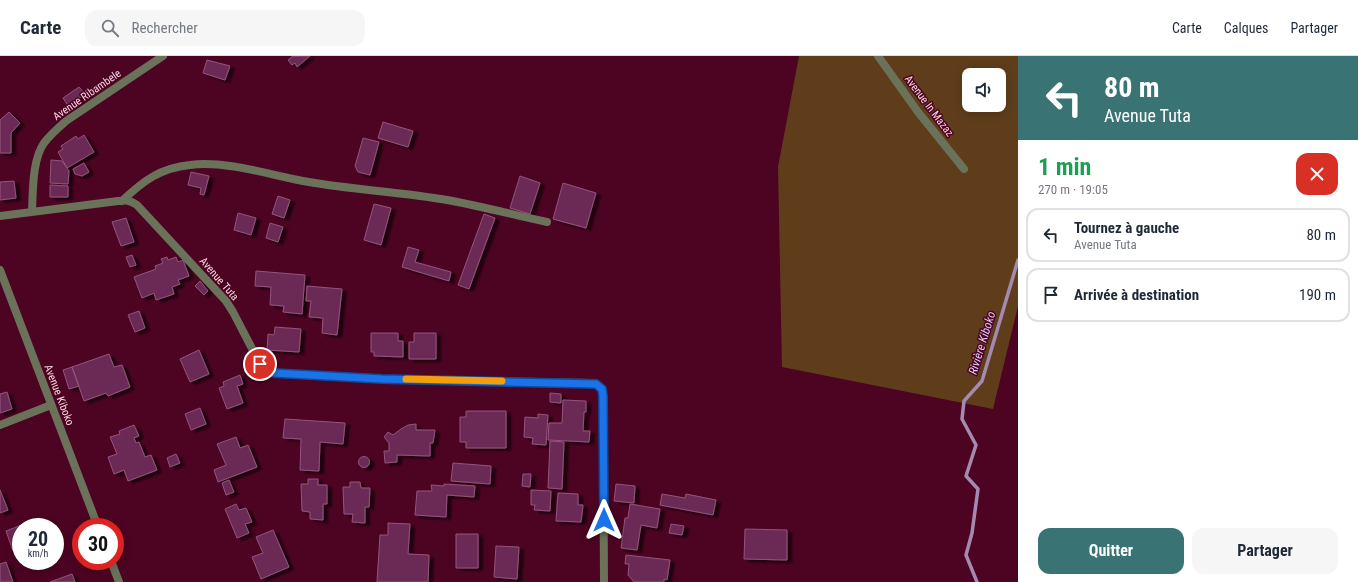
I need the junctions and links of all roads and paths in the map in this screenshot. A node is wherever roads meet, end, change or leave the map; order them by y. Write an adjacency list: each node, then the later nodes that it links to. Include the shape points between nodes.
1 (163, 56): 5 (street, Avenue Ribambele, via 53,132 41,148 36,167)
2 (878, 56): 3 (street, Avenue In Mazaz, via 918,112)
3 (964, 169)
4 (122, 200): 5 (street); 7 (street, via 152,176 181,166 205,164 236,167 310,182 447,200); 14 (street, Avenue Tuta, via 137,205 226,301 260,364 268,371 382,379 593,383 599,386 603,396)
5 (32, 211): 6 (street)
6 (0, 216)
7 (547, 222)
8 (0, 270): 9 (street, Avenue Kiboko)
9 (51, 405): 10 (street); 11 (street, Avenue Kiboko)
10 (0, 424)
11 (95, 518)
12 (114, 570): 13 (street)
13 (119, 582)
14 (604, 582)

